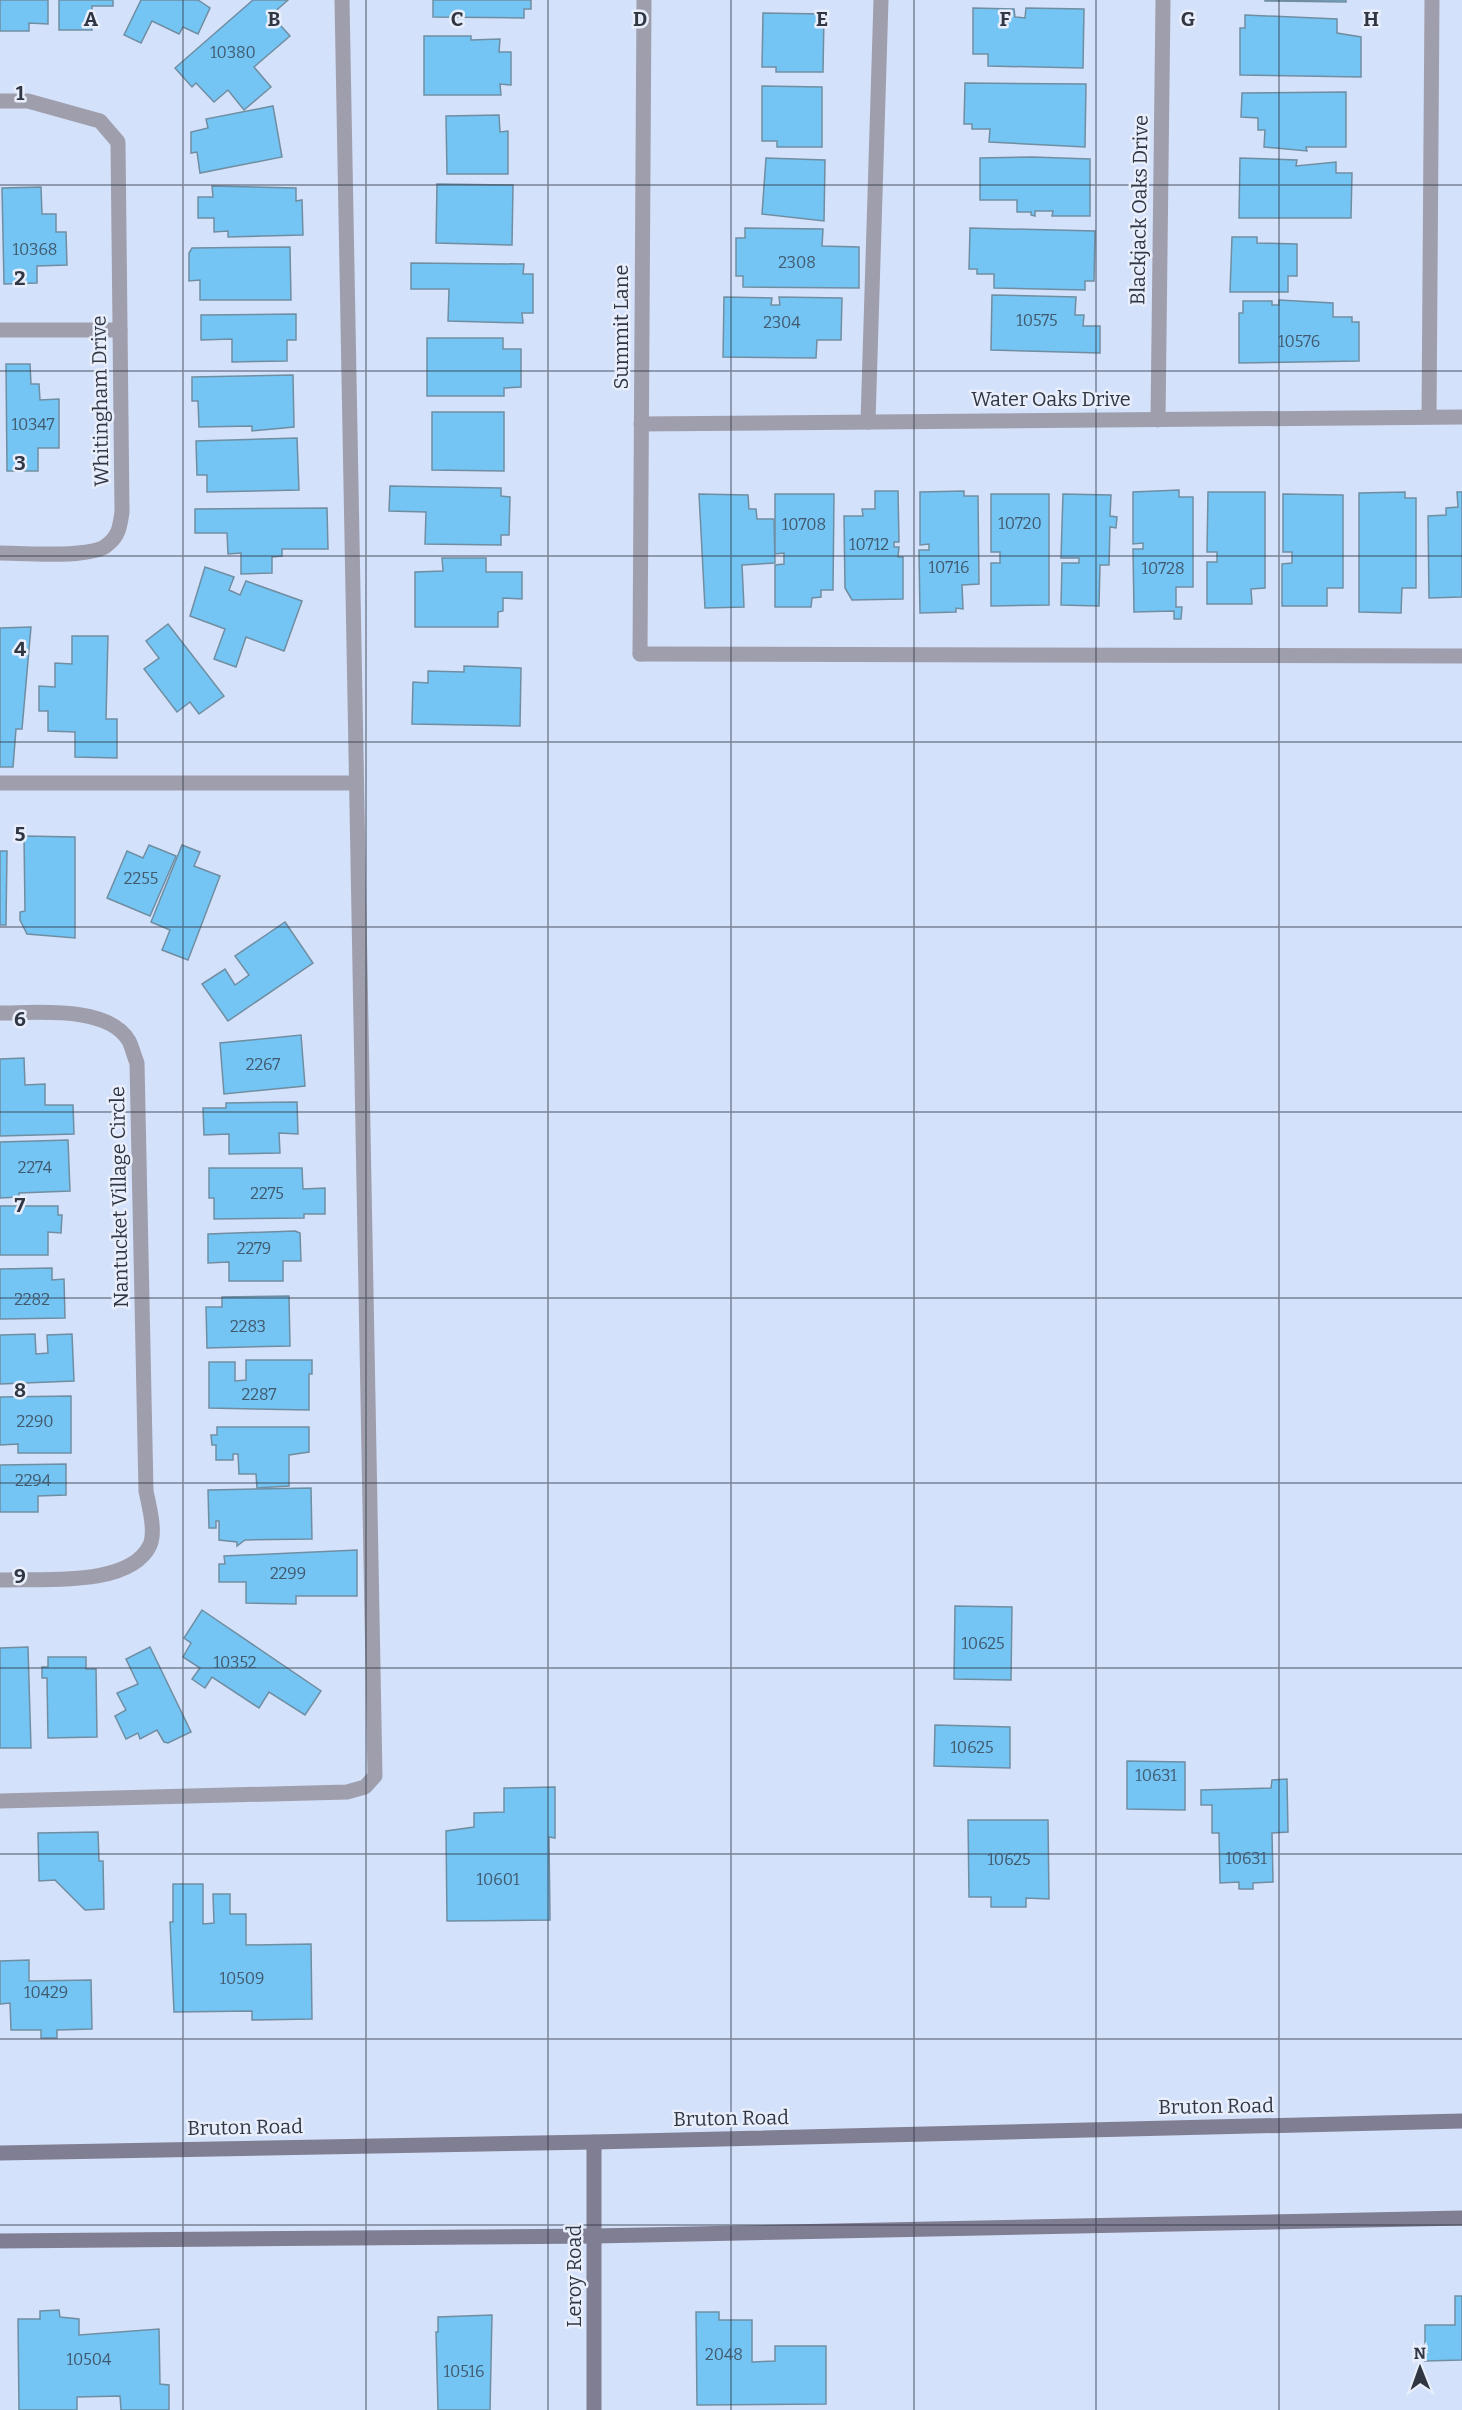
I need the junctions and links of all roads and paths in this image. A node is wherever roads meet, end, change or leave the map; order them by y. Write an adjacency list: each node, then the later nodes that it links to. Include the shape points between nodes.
1 (342, 0): 17 (street)
2 (644, 0): 13 (street, Summit Lane)
3 (881, 0): 12 (street)
4 (1163, 0): 11 (street, Blackjack Oaks Drive)
5 (1432, 0): 9 (street)
6 (0, 101): 8 (street, Whitingham Drive, via 28,101 100,121 118,142)
7 (0, 330): 8 (street)
8 (120, 330): 14 (street, Whitingham Drive, via 119,532 106,547 87,552)
9 (1429, 417): 10 (street, Water Oaks Drive); 11 (street, Water Oaks Drive)
10 (1462, 417)
11 (1158, 420): 12 (street, Water Oaks Drive)
12 (868, 422): 13 (street, Water Oaks Drive)
13 (641, 424): 15 (street, Summit Lane, via 640,654)
14 (0, 553)
15 (1462, 656)
16 (0, 783): 17 (street)
17 (355, 783): 20 (street, via 375,1776 365,1787 347,1792)
18 (0, 1013): 19 (street, Nantucket Village Circle, via 72,1013 101,1019 129,1040 136,1063 146,1491 151,1520 150,1544 134,1565 106,1575)
19 (0, 1580)
20 (0, 1801)
21 (1462, 2121): 22 (main road, Bruton Road)
22 (594, 2142): 23 (main road, Bruton Road); 25 (main road, Leroy Road)
23 (0, 2153)
24 (1462, 2218): 25 (main road)
25 (595, 2236): 26 (main road); 27 (main road, Leroy Road)
26 (0, 2241)
27 (594, 2410)

